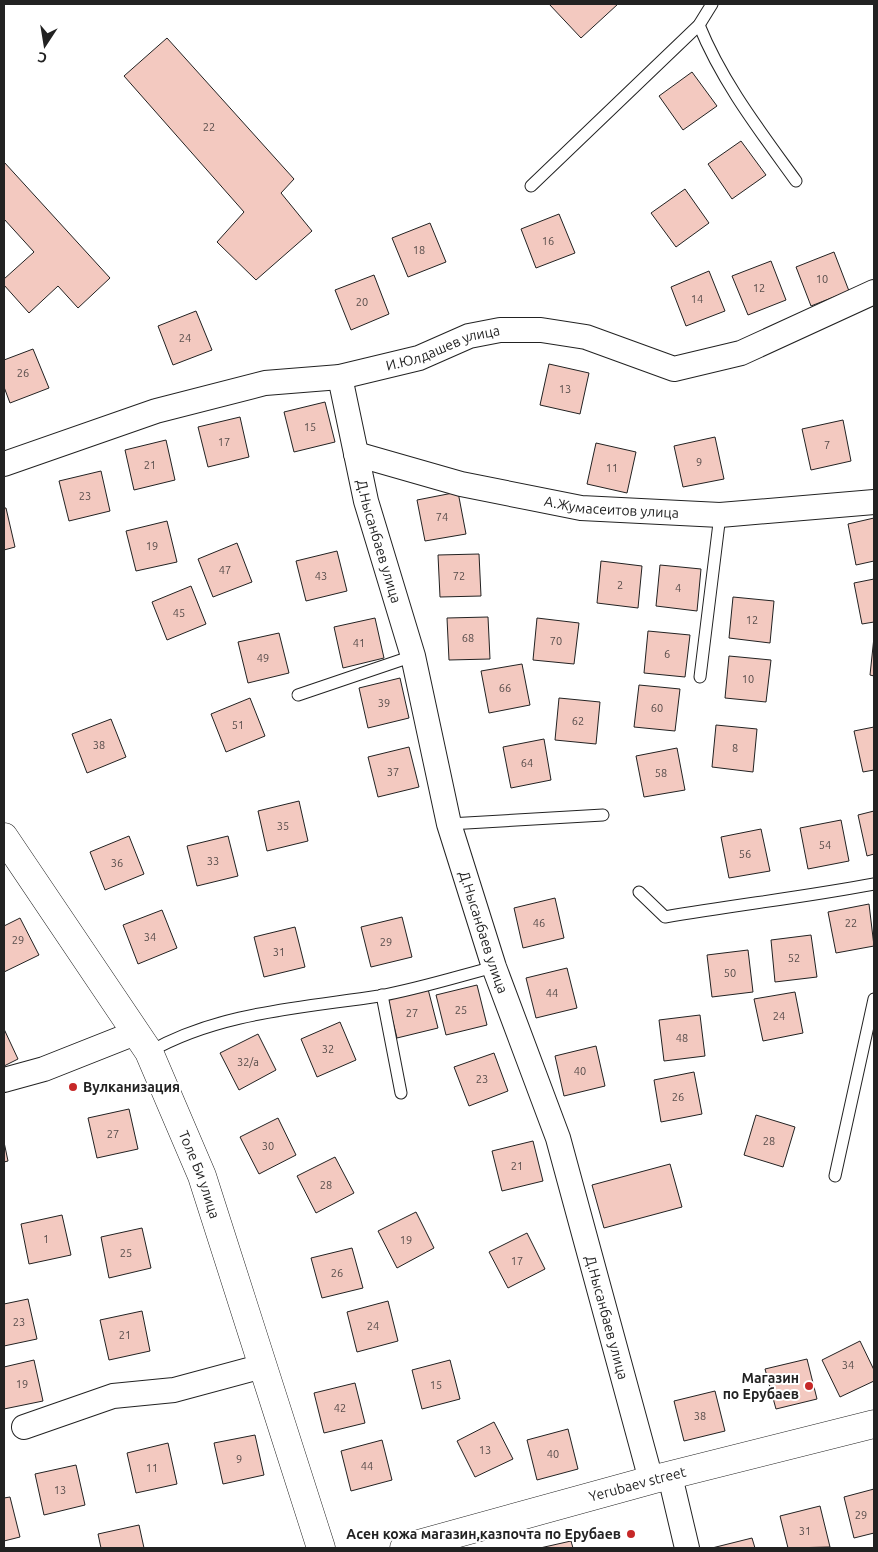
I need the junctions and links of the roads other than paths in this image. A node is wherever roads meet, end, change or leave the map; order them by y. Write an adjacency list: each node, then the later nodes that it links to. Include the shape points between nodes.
1 (712, 4): 2 (lane)
2 (699, 25): 3 (lane, via 711,54 747,114); 4 (lane)
3 (796, 181)
4 (531, 186)
5 (874, 292): 6 (street, И.Юлдашев улица, via 741,353 674,369 586,336 541,330 500,330 468,336 419,358)
6 (340, 377): 7 (street, Д.Нысанбаев улица); 8 (street, И.Юлдашев улица, via 265,383 156,411)
7 (356, 454): 10 (street, А.Жумасеитов улица, via 462,484 581,508); 11 (street, Д.Нысанбаев улица, via 366,501)
8 (4, 464)
9 (874, 502): 10 (street, А.Жумасеитов улица)
10 (720, 515): 12 (lane)
11 (413, 656): 13 (lane); 15 (street, Д.Нысанбаев улица)
12 (700, 677)
13 (298, 695)
14 (603, 815): 15 (lane)
15 (449, 824): 19 (street, Д.Нысанбаев улица)
16 (4, 837): 22 (street, Толе Би улица)
17 (874, 884): 18 (lane, via 665,917)
18 (638, 892)
19 (494, 967): 20 (lane); 29 (street, Д.Нысанбаев улица, via 558,1138)
20 (382, 995): 22 (lane, via 248,1015 175,1037); 24 (lane)
21 (874, 998): 25 (lane)
22 (142, 1042): 23 (street); 26 (street, Толе Би улица, via 202,1176)
23 (4, 1080)
24 (401, 1093)
25 (835, 1176)
26 (263, 1366): 28 (street, via 174,1390 113,1396); 30 (street, Толе Би улица)
27 (874, 1424): 29 (street, Yerubaev street)
28 (24, 1427)
29 (660, 1478): 31 (street, Yerubaev street); 32 (street, Д.Нысанбаев улица)
30 (320, 1548)
31 (404, 1548)
32 (688, 1548)

